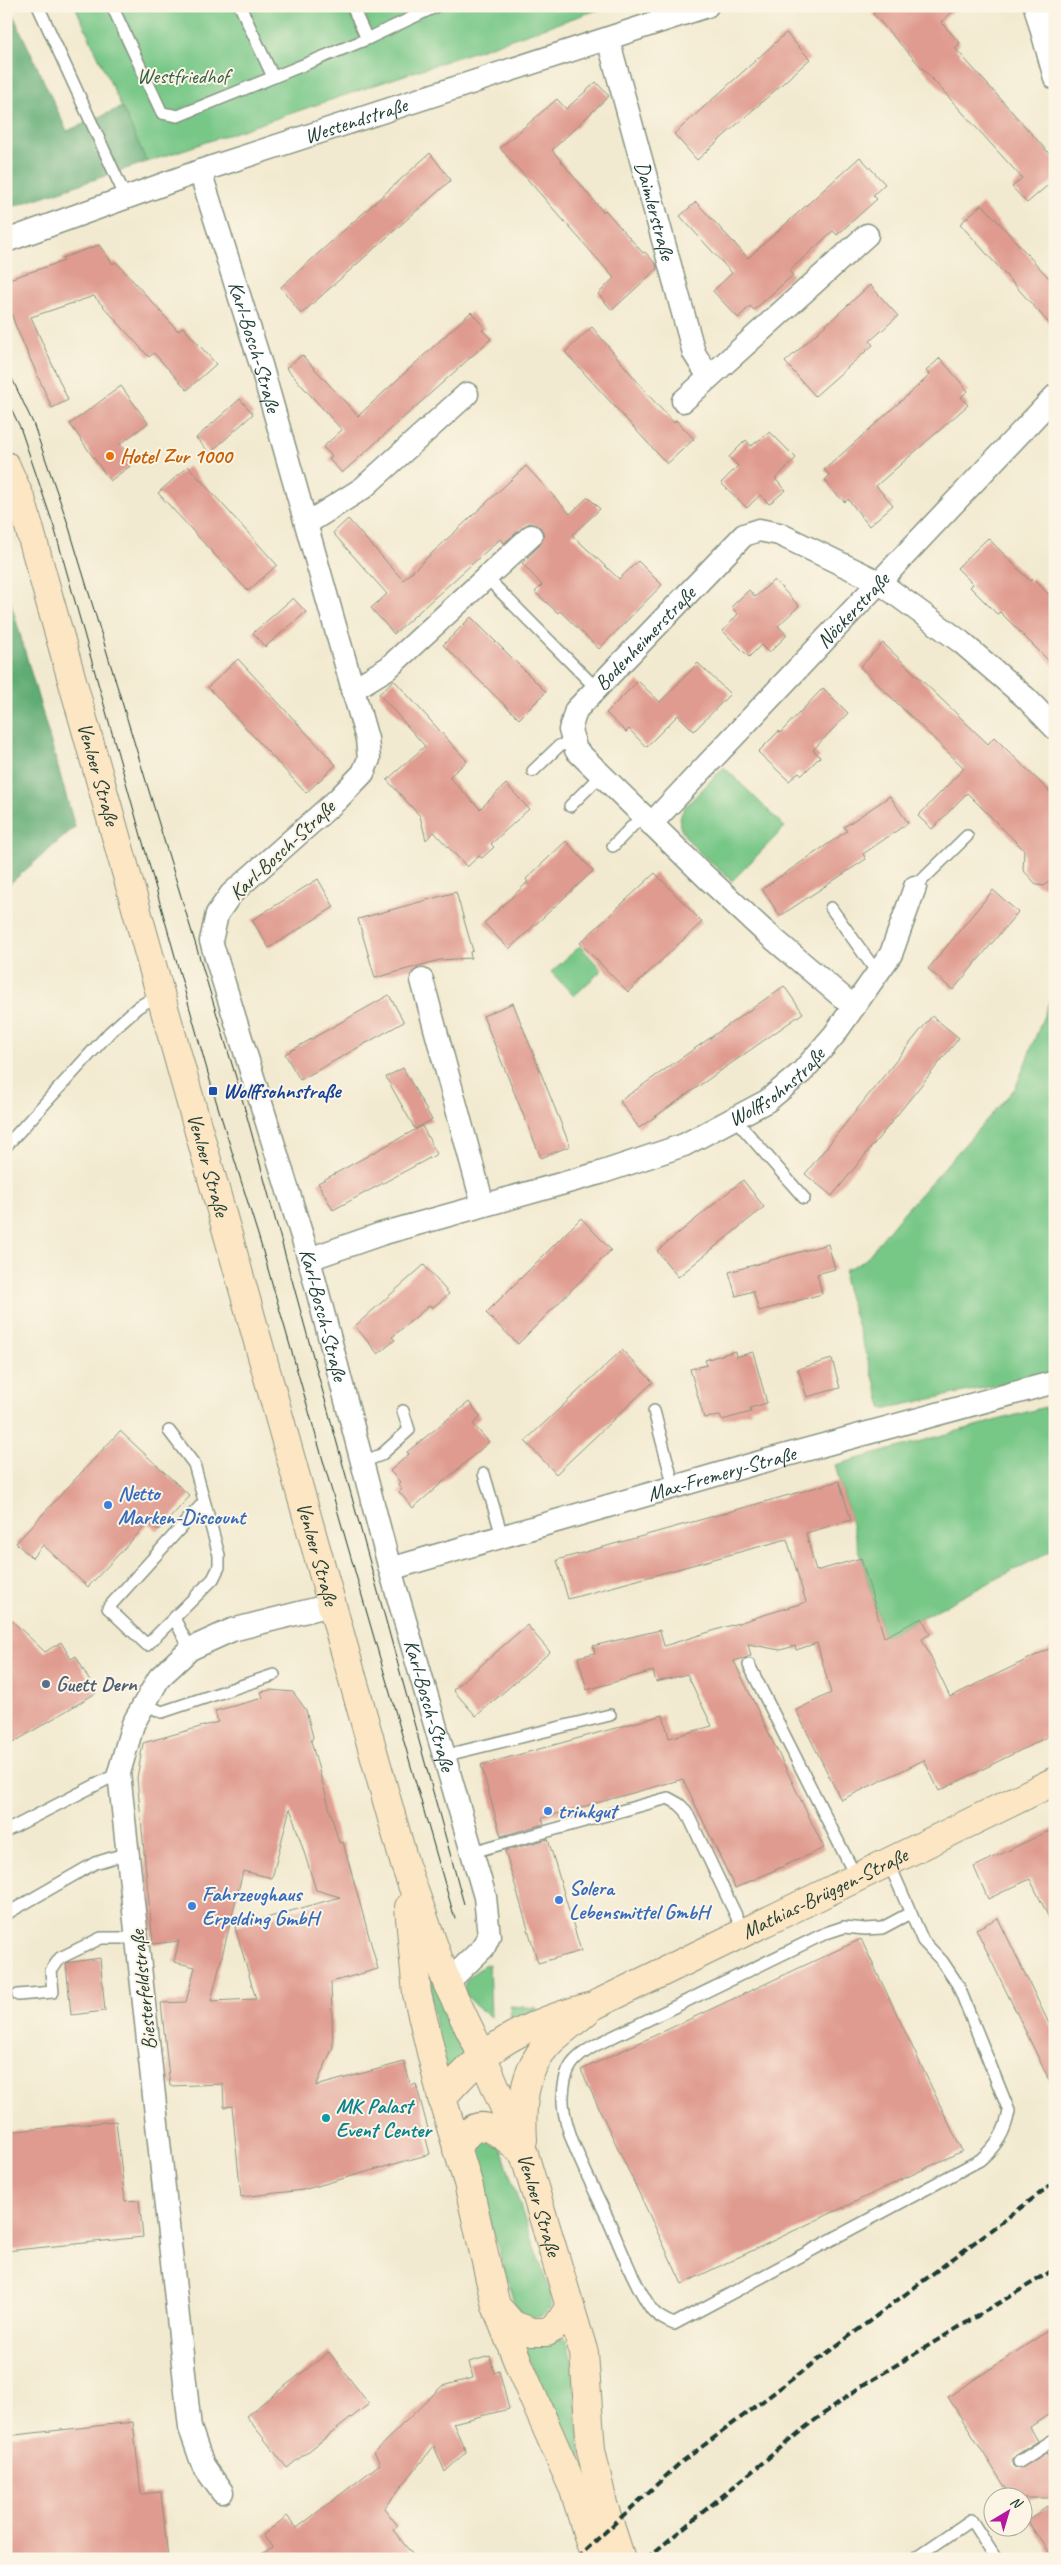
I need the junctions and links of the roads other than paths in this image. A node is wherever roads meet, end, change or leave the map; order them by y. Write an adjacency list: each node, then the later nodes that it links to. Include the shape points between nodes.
1 (38, 6): 13 (lane)
2 (112, 6): 10 (lane, via 162,114 178,116)
3 (240, 6): 10 (lane)
4 (352, 6): 8 (lane)
5 (437, 6): 8 (lane)
6 (707, 6): 9 (street, Westendstraße)
7 (1034, 6): 11 (street)
8 (367, 39): 10 (lane)
9 (608, 39): 12 (street, Westendstraße); 16 (street, Daimlerstraße, via 694,353)
10 (273, 77)
11 (1055, 78)
12 (200, 171): 13 (street, Westendstraße); 21 (street, Karl-Bosch-Straße, via 259,356)
13 (126, 198): 15 (street, Westendstraße)
14 (867, 235): 16 (street)
15 (6, 241)
16 (708, 377): 19 (street)
17 (467, 394): 21 (street, via 363,488)
18 (1055, 396): 24 (street, Nöckerstraße)
19 (683, 401)
20 (6, 466): 39 (main road, Venloer Straße, via 22,502)
21 (306, 524): 26 (street, Karl-Bosch-Straße)
22 (530, 536): 23 (street)
23 (487, 578): 25 (lane); 26 (street, via 388,668)
24 (879, 582): 25 (street, Bodenheimerstraße, via 779,534 759,530 744,535); 27 (street, Bodenheimerstraße, via 960,642 1026,698); 32 (street, Nöckerstraße)
25 (596, 688): 28 (street, Bodenheimerstraße, via 576,710 570,730)
26 (352, 690): 45 (street, Karl-Bosch-Straße, via 367,738 369,758 363,773 231,894 216,914 211,941)
27 (1055, 728)
28 (573, 740): 29 (lane, via 559,746); 30 (street, via 576,750)
29 (533, 770)
30 (601, 775): 31 (lane); 32 (street)
31 (570, 806)
32 (647, 820): 34 (lane); 40 (street, via 763,930)
33 (967, 836): 35 (lane, Wolffsohnstraße)
34 (613, 846)
35 (915, 887): 37 (street, Wolffsohnstraße, via 891,954)
36 (831, 908): 37 (lane)
37 (879, 971): 40 (street, Wolffsohnstraße)
38 (422, 980): 44 (street)
39 (161, 994): 42 (lane, via 138,1007 110,1032); 56 (main road, Venloer Straße)
40 (854, 1007): 41 (street, Wolffsohnstraße, via 802,1072 766,1101)
41 (735, 1119): 43 (lane); 44 (street, Wolffsohnstraße, via 675,1148 600,1173)
42 (6, 1146)
43 (804, 1198)
44 (483, 1205): 45 (street, Wolffsohnstraße, via 381,1234)
45 (309, 1259): 50 (street, Karl-Bosch-Straße)
46 (1055, 1382): 52 (street, Max-Fremery-Straße)
47 (403, 1411): 50 (lane, via 409,1430 381,1455)
48 (654, 1411): 52 (lane)
49 (169, 1432): 53 (lane, via 194,1464)
50 (362, 1462): 55 (street, Karl-Bosch-Straße)
51 (484, 1474): 54 (lane)
52 (674, 1487): 54 (street, Max-Fremery-Straße)
53 (204, 1502): 57 (lane, via 219,1555 219,1567 213,1580); 57 (lane, via 108,1608 147,1645)
54 (502, 1536): 55 (street, Max-Fremery-Straße)
55 (390, 1569): 63 (street, Karl-Bosch-Straße)
56 (330, 1605): 58 (street, Biesterfeldstraße, via 232,1630); 70 (main road, Venloer Straße)
57 (174, 1618): 58 (lane)
58 (190, 1649): 61 (street, Biesterfeldstraße, via 159,1678)
59 (749, 1665): 71 (lane)
60 (274, 1676): 61 (lane, via 162,1712)
61 (144, 1704): 64 (street, Biesterfeldstraße, via 132,1724)
62 (610, 1715): 63 (lane)
63 (445, 1758): 67 (street, Karl-Bosch-Straße)
64 (119, 1773): 66 (lane); 68 (street, Biesterfeldstraße)
65 (1055, 1781): 69 (main road, Mathias-Brüggen-Straße)
66 (6, 1831)
67 (472, 1852): 74 (lane, via 668,1798 686,1811); 76 (street, Karl-Bosch-Straße, via 485,1897 489,1936 484,1947)
68 (128, 1853): 73 (lane, via 95,1863); 75 (street, Biesterfeldstraße)
69 (888, 1862): 71 (main road, Mathias-Brüggen-Straße); 72 (lane)
70 (404, 1866): 76 (main road, Venloer Straße); 80 (main road, Venloer Straße, via 417,1994)
71 (856, 1877): 74 (main road, Mathias-Brüggen-Straße)
72 (910, 1913): 72 (lane, via 923,1941 958,1985 1009,2111 1001,2138 980,2160 674,2324 662,2319 653,2311 634,2277 570,2133 562,2096 572,2060 596,2045 826,1933 844,1927 882,1928)
73 (6, 1914)
74 (744, 1932): 78 (main road, Mathias-Brüggen-Straße)
75 (137, 1938): 77 (lane, via 101,1938 84,1945 60,1958 51,1971 53,1992); 87 (street, Biesterfeldstraße, via 190,2428 203,2466)
76 (447, 1983): 79 (main road, Venloer Straße)
77 (18, 1994)
78 (593, 2006): 79 (main road, Mathias-Brüggen-Straße, via 555,2016 507,2038); 82 (main road, Mathias-Brüggen-Straße, via 547,2045 535,2061 526,2081 521,2115)
79 (482, 2055): 80 (main road, Mathias-Brüggen-Straße); 82 (main road, Venloer Straße)
80 (442, 2098): 81 (main road, Venloer Straße)
81 (457, 2150): 82 (main road, via 463,2136 480,2126 505,2136); 83 (main road, Venloer Straße, via 468,2183)
82 (524, 2154): 84 (main road, Venloer Straße)
83 (496, 2306): 84 (main road, via 513,2325 532,2332 546,2332 558,2325); 88 (main road, Venloer Straße, via 574,2490)
84 (570, 2306): 89 (main road, Venloer Straße, via 584,2353 591,2450 603,2504)
85 (1055, 2439): 86 (lane)
86 (1019, 2462)
87 (222, 2492)
88 (596, 2559)
89 (621, 2559)
90 (914, 2559): 91 (lane, via 971,2520)
91 (996, 2559)

